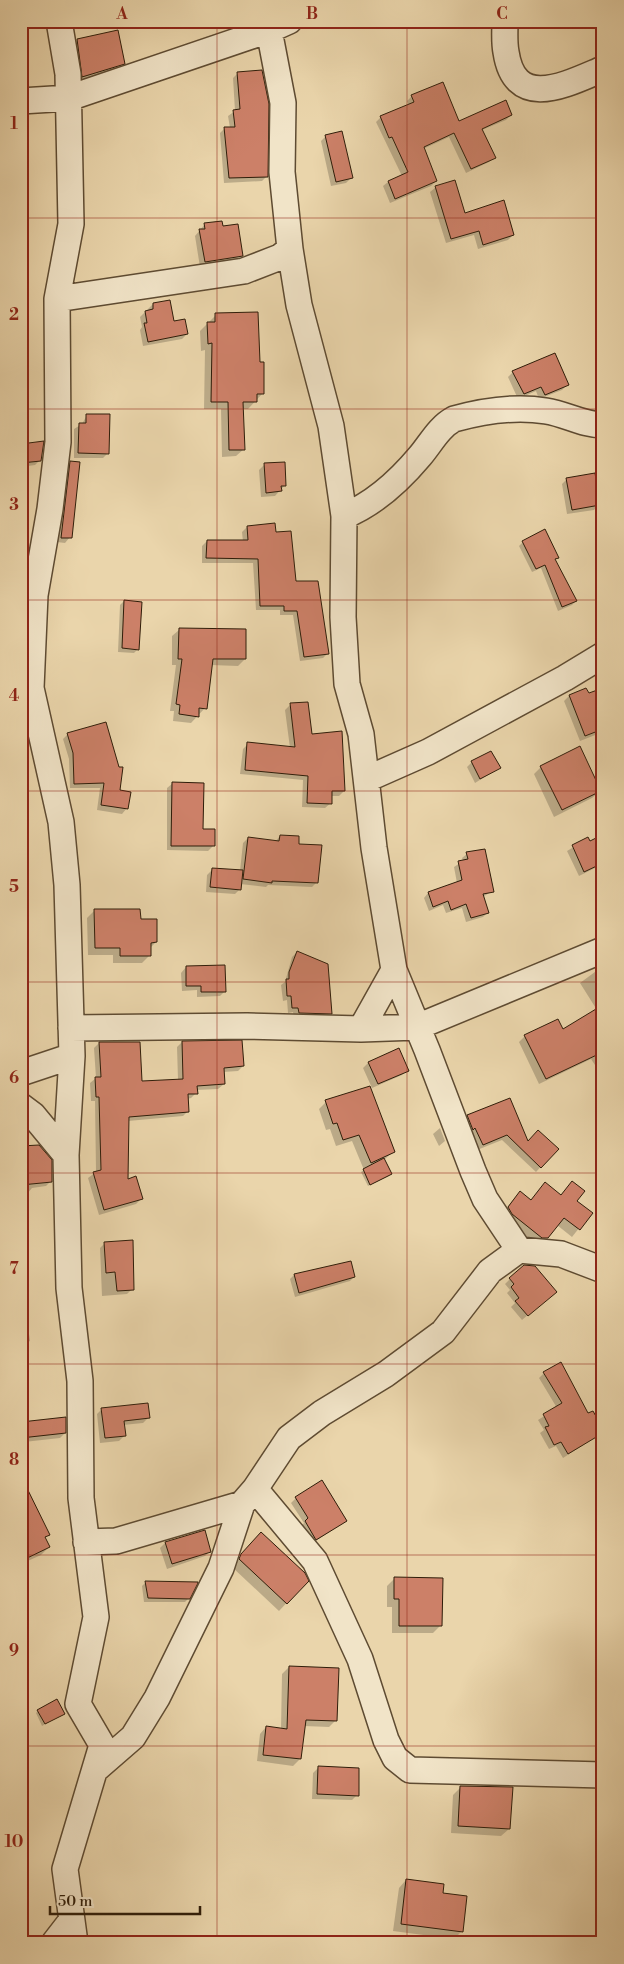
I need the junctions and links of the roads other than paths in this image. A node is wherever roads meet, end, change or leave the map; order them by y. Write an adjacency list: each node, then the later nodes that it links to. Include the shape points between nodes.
1 (59, 21): 5 (street, via 68,74)
2 (505, 21): 4 (street, via 506,52 512,71 519,83 535,91 563,86)
3 (279, 26): 5 (street); 7 (street, via 282,172)
4 (603, 69)
5 (68, 98): 6 (street); 8 (street, via 71,224)
6 (21, 101)
7 (290, 248): 8 (street, via 280,257 244,271); 10 (street, via 299,305 331,426)
8 (57, 299): 16 (street, via 58,442 35,595 31,688 61,822)
9 (603, 425): 10 (street, via 522,408 454,419 446,423 419,457 381,495)
10 (344, 516): 12 (street, via 343,617 347,684 361,734)
11 (603, 655): 12 (street, via 428,752)
12 (367, 779): 14 (street, via 374,848)
13 (603, 950): 15 (street)
14 (394, 970): 15 (street); 17 (street)
15 (417, 1027): 17 (street); 22 (street, via 485,1199)
16 (71, 1028): 17 (street, via 247,1026); 18 (street)
17 (362, 1029)
18 (72, 1056): 19 (street); 21 (street)
19 (21, 1073)
20 (21, 1106): 21 (street)
21 (66, 1155): 25 (street, via 69,1288 80,1381 81,1498)
22 (520, 1250): 23 (street, via 561,1254); 24 (street, via 490,1271 443,1332 289,1438)
23 (603, 1270)
24 (249, 1496): 25 (street, via 116,1541); 26 (street, via 221,1568 157,1698 133,1737); 27 (street, via 315,1561 360,1659 386,1740 396,1758 410,1770)
25 (86, 1542): 26 (street, via 96,1617 78,1704 102,1745)
26 (95, 1770): 28 (street, via 65,1869)
27 (603, 1774)
28 (73, 1932): 29 (street)
29 (54, 1943)

